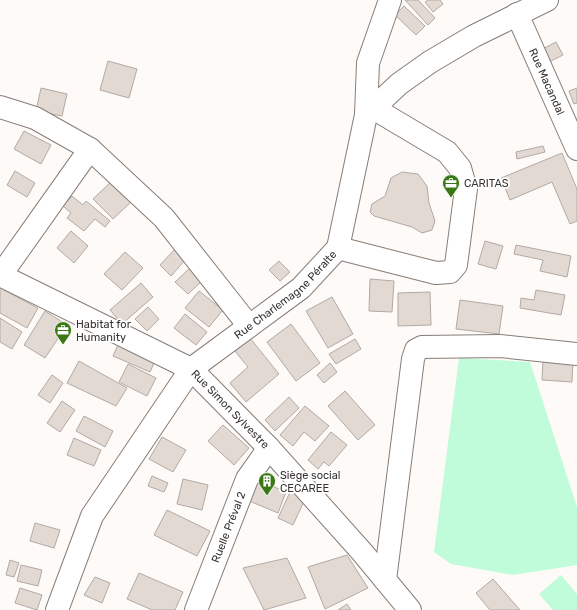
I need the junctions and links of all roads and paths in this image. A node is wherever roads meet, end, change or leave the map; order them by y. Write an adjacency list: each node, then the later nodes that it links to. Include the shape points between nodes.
1 (390, 0): 5 (street, Rue Charlemagne Péralte, via 368,62)
2 (547, 0): 3 (street)
3 (517, 14): 5 (street, via 430,62 399,84); 7 (street, Rue Macandal)
4 (0, 107): 6 (street, via 35,118)
5 (370, 111): 8 (street, Rue Charlemagne Péralte); 8 (street, via 447,152 460,168 466,190 456,266 450,272 436,273)
6 (90, 149): 9 (street); 10 (street, via 164,218)
7 (577, 149)
8 (338, 248): 10 (street, Rue Charlemagne Péralte, via 301,288)
9 (0, 275): 12 (street, Rue Simon Sylvestre)
10 (249, 326): 12 (street, Rue Charlemagne Péralte)
11 (577, 354): 14 (street, via 500,346 422,347 416,350)
12 (191, 369): 13 (street, Rue Simon Sylvestre); 15 (street, Rue Charlemagne Péralte, via 92,516)
13 (269, 448): 14 (street, Rue Simon Sylvestre); 16 (street, Ruelle Préval 2, via 247,479)
14 (385, 580): 17 (street, Rue Simon Sylvestre)
15 (57, 610)
16 (196, 610)
17 (410, 610)

